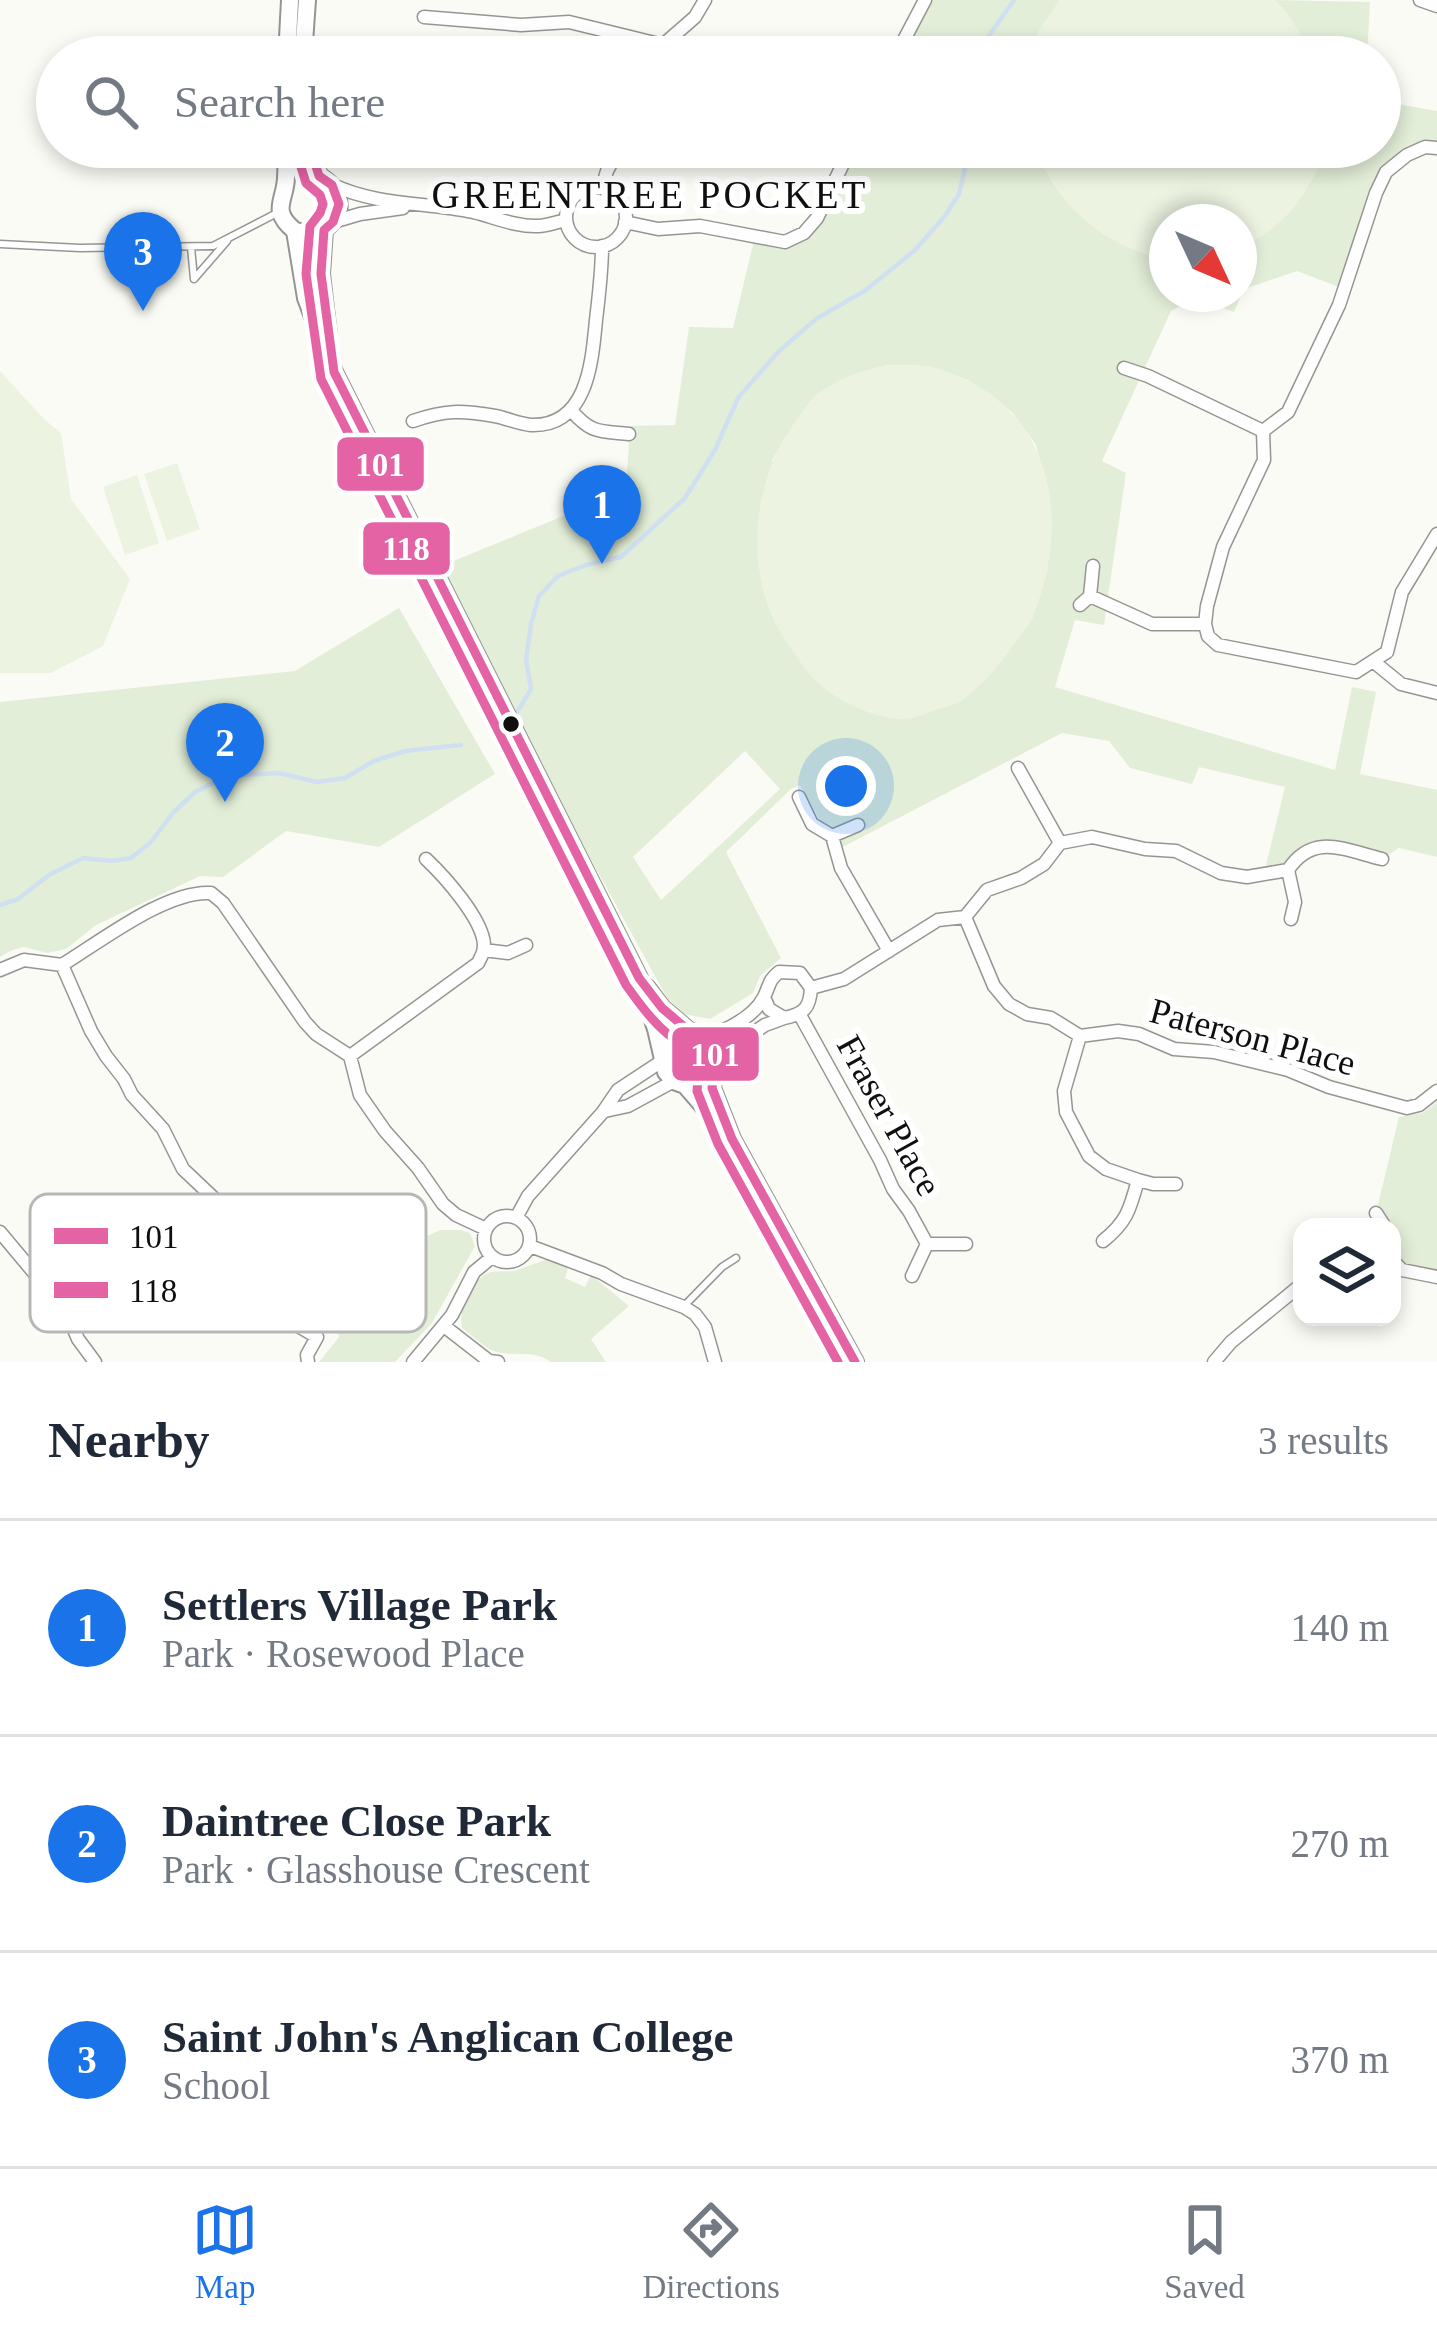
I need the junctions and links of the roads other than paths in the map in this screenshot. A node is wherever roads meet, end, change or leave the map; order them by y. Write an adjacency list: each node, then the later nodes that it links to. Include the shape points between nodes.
1 (290, 0): 8 (street)
2 (307, 0): 9 (street)
3 (705, 0): 11 (street)
4 (926, 0): 12 (street)
5 (1420, 0): 6 (street)
6 (1437, 6)
7 (424, 17): 10 (street, via 569,22)
8 (288, 36)
9 (304, 36)
10 (615, 36)
11 (678, 36)
12 (906, 36)
13 (1437, 148): 14 (street)
14 (1401, 160)
15 (287, 168): 21 (street)
16 (320, 168): 20 (street)
17 (609, 168): 22 (street)
18 (841, 168): 26 (street, via 817,218 785,242)
19 (1391, 168): 37 (street, via 1288,412)
20 (326, 180): 21 (street, via 302,175); 23 (street, via 354,195); 27 (street, via 339,204)
21 (287, 184): 24 (street)
22 (602, 188): 25 (street, via 578,193); 26 (street, via 623,204)
23 (416, 206): 25 (street, via 539,226); 27 (street)
24 (280, 212): 28 (street); 29 (lane)
25 (566, 220): 32 (street, via 581,243)
26 (625, 222): 32 (street)
27 (329, 226): 28 (street); 34 (street, via 321,274)
28 (295, 230): 34 (street, via 306,298)
29 (234, 235): 31 (lane); 31 (lane, via 194,279)
30 (0, 244): 31 (lane)
31 (191, 246)
32 (602, 246): 35 (street, via 592,358)
33 (1124, 368): 37 (street)
34 (334, 372): 59 (street)
35 (572, 410): 36 (street, via 530,424 443,410); 38 (street, via 592,430)
36 (413, 422)
37 (1263, 431): 41 (street, via 1264,460 1223,548)
38 (629, 434)
39 (1437, 534): 42 (street, via 1402,592 1387,652)
40 (1093, 566): 41 (street, via 1085,601 1152,624)
41 (1205, 624): 42 (street, via 1218,645 1356,672)
42 (1374, 662): 43 (street, via 1401,684)
43 (1437, 693)
44 (1018, 768): 48 (street)
45 (799, 797): 47 (street, via 812,824)
46 (857, 825): 47 (street)
47 (832, 836): 56 (street)
48 (1060, 843): 51 (street, via 1092,837 1177,851 1247,878); 52 (street, via 1044,864 987,890)
49 (1382, 859): 51 (street, via 1323,845 1298,855)
50 (426, 860): 55 (street, via 452,884)
51 (1288, 870): 53 (street)
52 (965, 917): 56 (street, via 938,920); 65 (street, Paterson Place, via 1009,1004)
53 (1291, 919)
54 (526, 945): 55 (street)
55 (484, 950): 66 (street, via 478,963)
56 (889, 951): 60 (street, via 844,979)
57 (62, 965): 58 (street, via 24,960); 66 (street, via 185,895 211,893 305,1022); 75 (street, via 106,1056 183,1169)
58 (0, 970)
59 (639, 978): 64 (street); 67 (street)
60 (811, 988): 61 (street, via 800,973 779,972); 62 (street)
61 (764, 997): 63 (street); 64 (street, via 725,1030)
62 (800, 1015): 63 (street); 82 (street, Fraser Place)
63 (784, 1018): 68 (street)
64 (698, 1034): 67 (street, via 673,1036); 68 (street)
65 (1080, 1036): 70 (street, Paterson Place, via 1139,1034 1407,1108); 73 (street, via 1066,1112 1090,1156)
66 (350, 1056): 79 (street, via 360,1095 442,1204)
67 (662, 1058): 69 (street); 71 (street, via 618,1090)
68 (714, 1065): 69 (street, via 697,1084); 72 (street, via 712,1088)
69 (679, 1083): 71 (street); 72 (street)
70 (1437, 1091)
71 (603, 1112): 77 (street)
72 (732, 1139): 101 (street)
73 (1138, 1180): 74 (street); 81 (street, via 1128,1214)
74 (1176, 1184)
75 (209, 1194)
76 (1376, 1213): 78 (street)
77 (516, 1218): 79 (street, via 496,1218); 84 (street, via 529,1229)
78 (1379, 1218)
79 (486, 1229): 85 (street)
80 (0, 1232): 87 (street)
81 (1103, 1241)
82 (927, 1244): 83 (street); 89 (street)
83 (966, 1244)
84 (530, 1246): 85 (street, via 514,1262); 92 (street)
85 (492, 1257): 93 (street, via 474,1272)
86 (736, 1258): 92 (lane)
87 (30, 1268)
88 (1401, 1269): 90 (street)
89 (912, 1276)
90 (1437, 1277)
91 (1293, 1291): 102 (street)
92 (684, 1307): 100 (street, via 705,1327)
93 (444, 1326): 98 (street); 99 (street)
94 (75, 1332): 96 (street)
95 (310, 1332): 97 (street, via 317,1336)
96 (95, 1362)
97 (308, 1362)
98 (413, 1362)
99 (498, 1362)
100 (715, 1362)
101 (856, 1362)
102 (1214, 1362)

